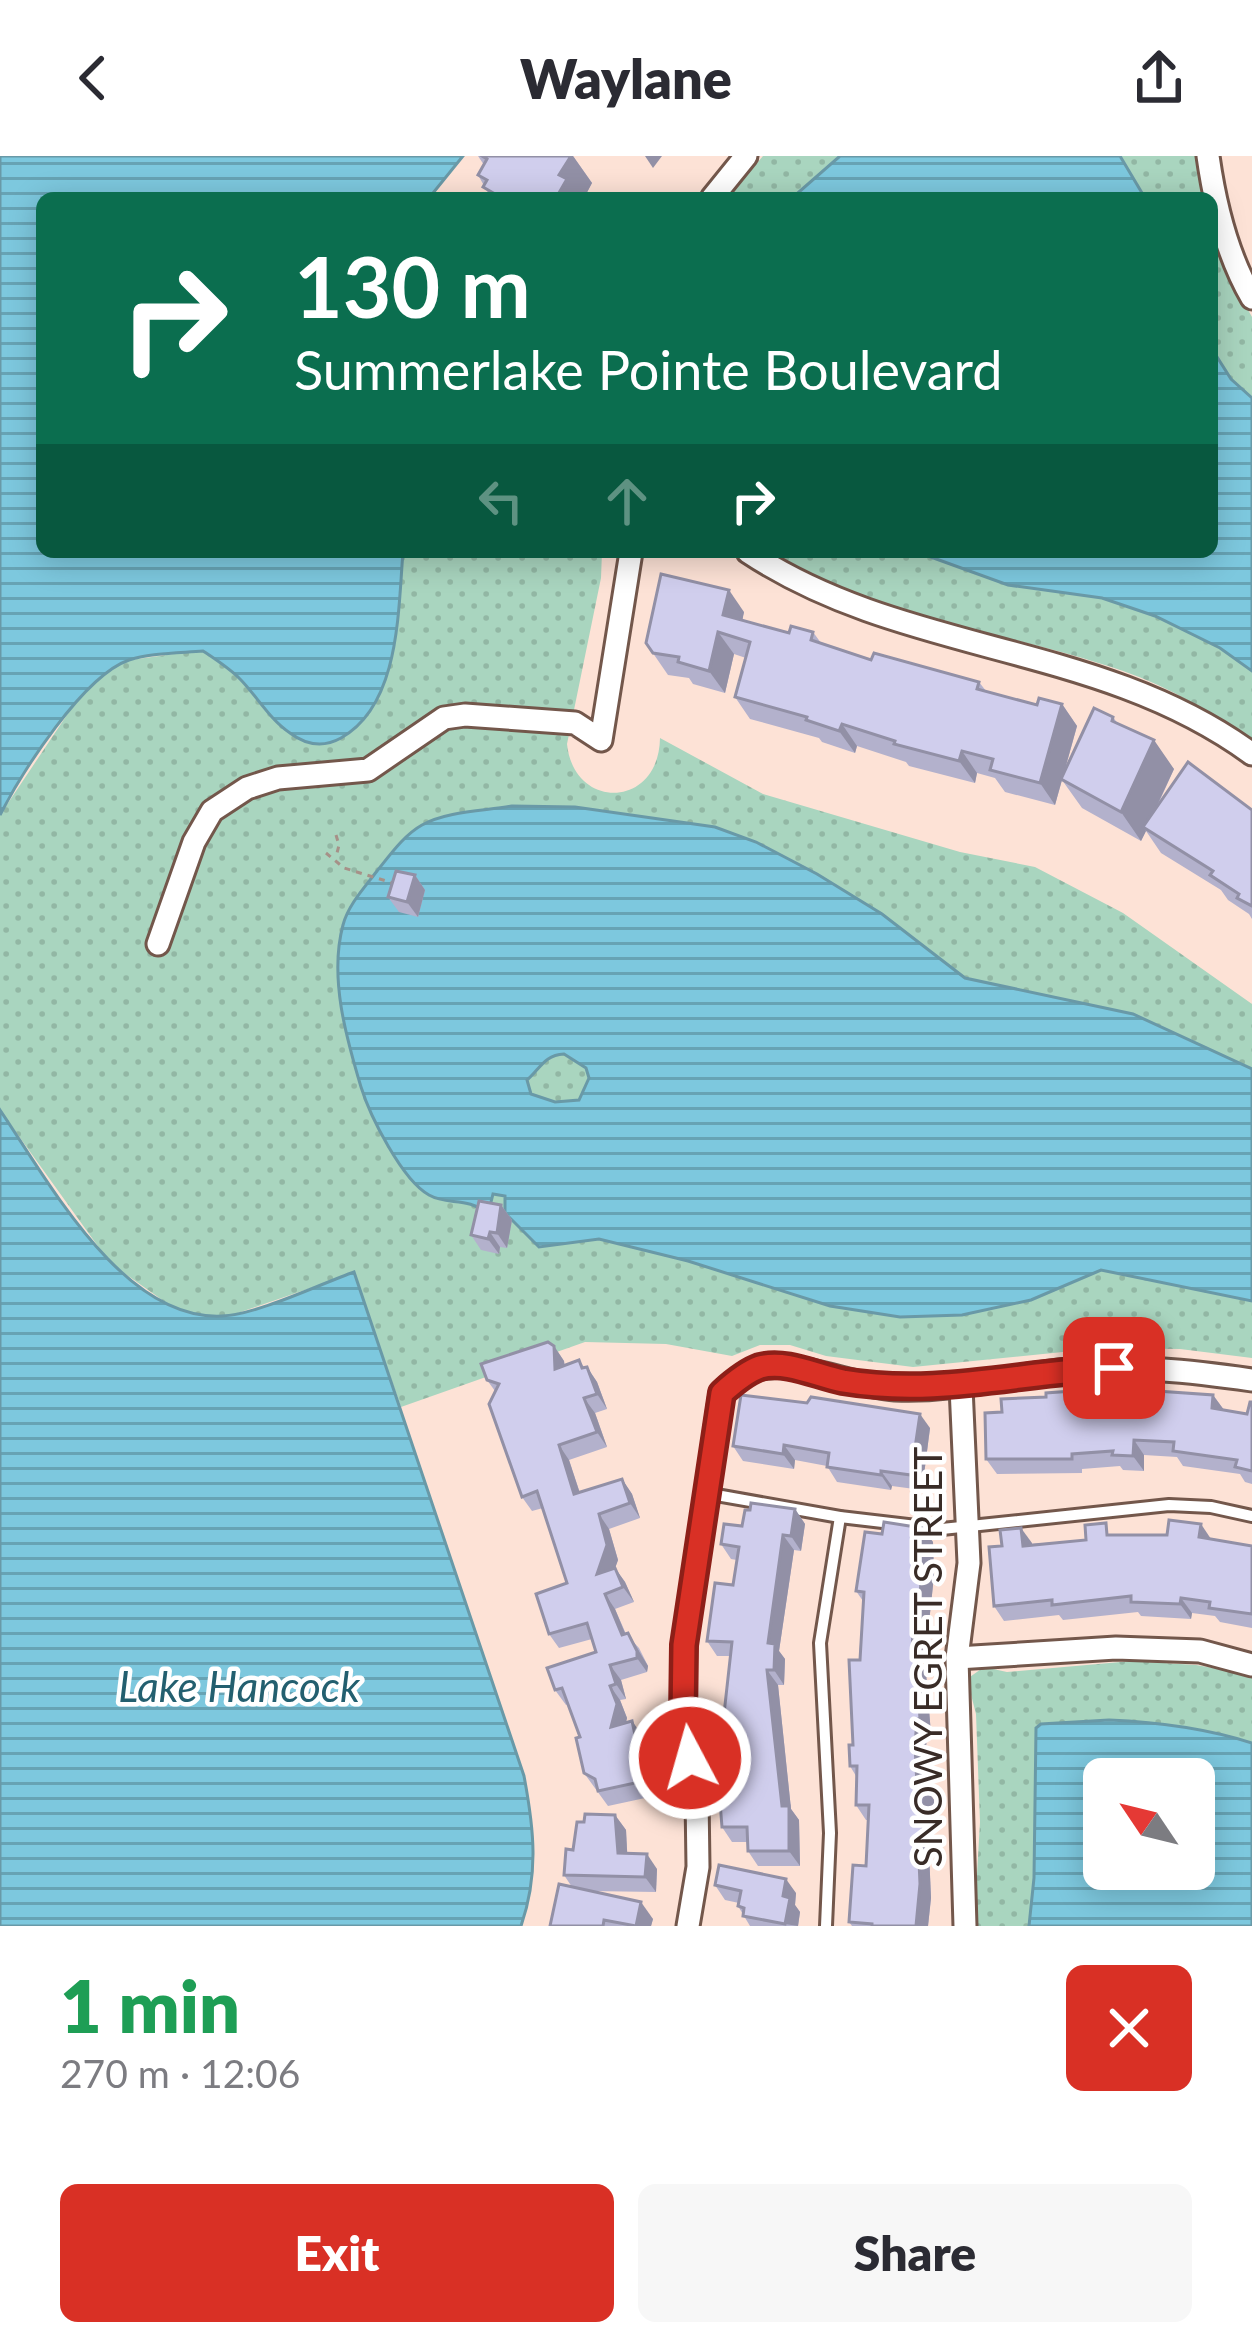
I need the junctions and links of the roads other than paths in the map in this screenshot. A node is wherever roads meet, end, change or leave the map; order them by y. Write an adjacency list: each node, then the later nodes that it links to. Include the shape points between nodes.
1 (746, 156): 3 (street)
2 (1208, 156): 4 (street)
3 (717, 192)
4 (1213, 192)
5 (1218, 210): 6 (street)
6 (1252, 298)
7 (630, 558): 10 (street, via 601,740 575,723 465,715 444,718 368,770 247,788 212,811)
8 (757, 558): 9 (street, via 845,604 1171,703)
9 (1252, 754)
10 (158, 944)
11 (1252, 1380): 12 (street, via 1161,1367 1067,1370)
12 (961, 1387): 13 (street, via 895,1389 761,1367 722,1393); 16 (street, SNOWY EGRET STREET)
13 (705, 1493): 15 (lane); 19 (street, via 684,1645 698,1867)
14 (1252, 1516): 16 (lane, via 1169,1505)
15 (839, 1517): 16 (lane); 20 (lane, via 820,1643)
16 (967, 1528): 17 (street, SNOWY EGRET STREET)
17 (957, 1658): 18 (street, via 1116,1648 1200,1651); 21 (street, SNOWY EGRET STREET)
18 (1252, 1665)
19 (688, 1926)
20 (826, 1926)
21 (965, 1926)

